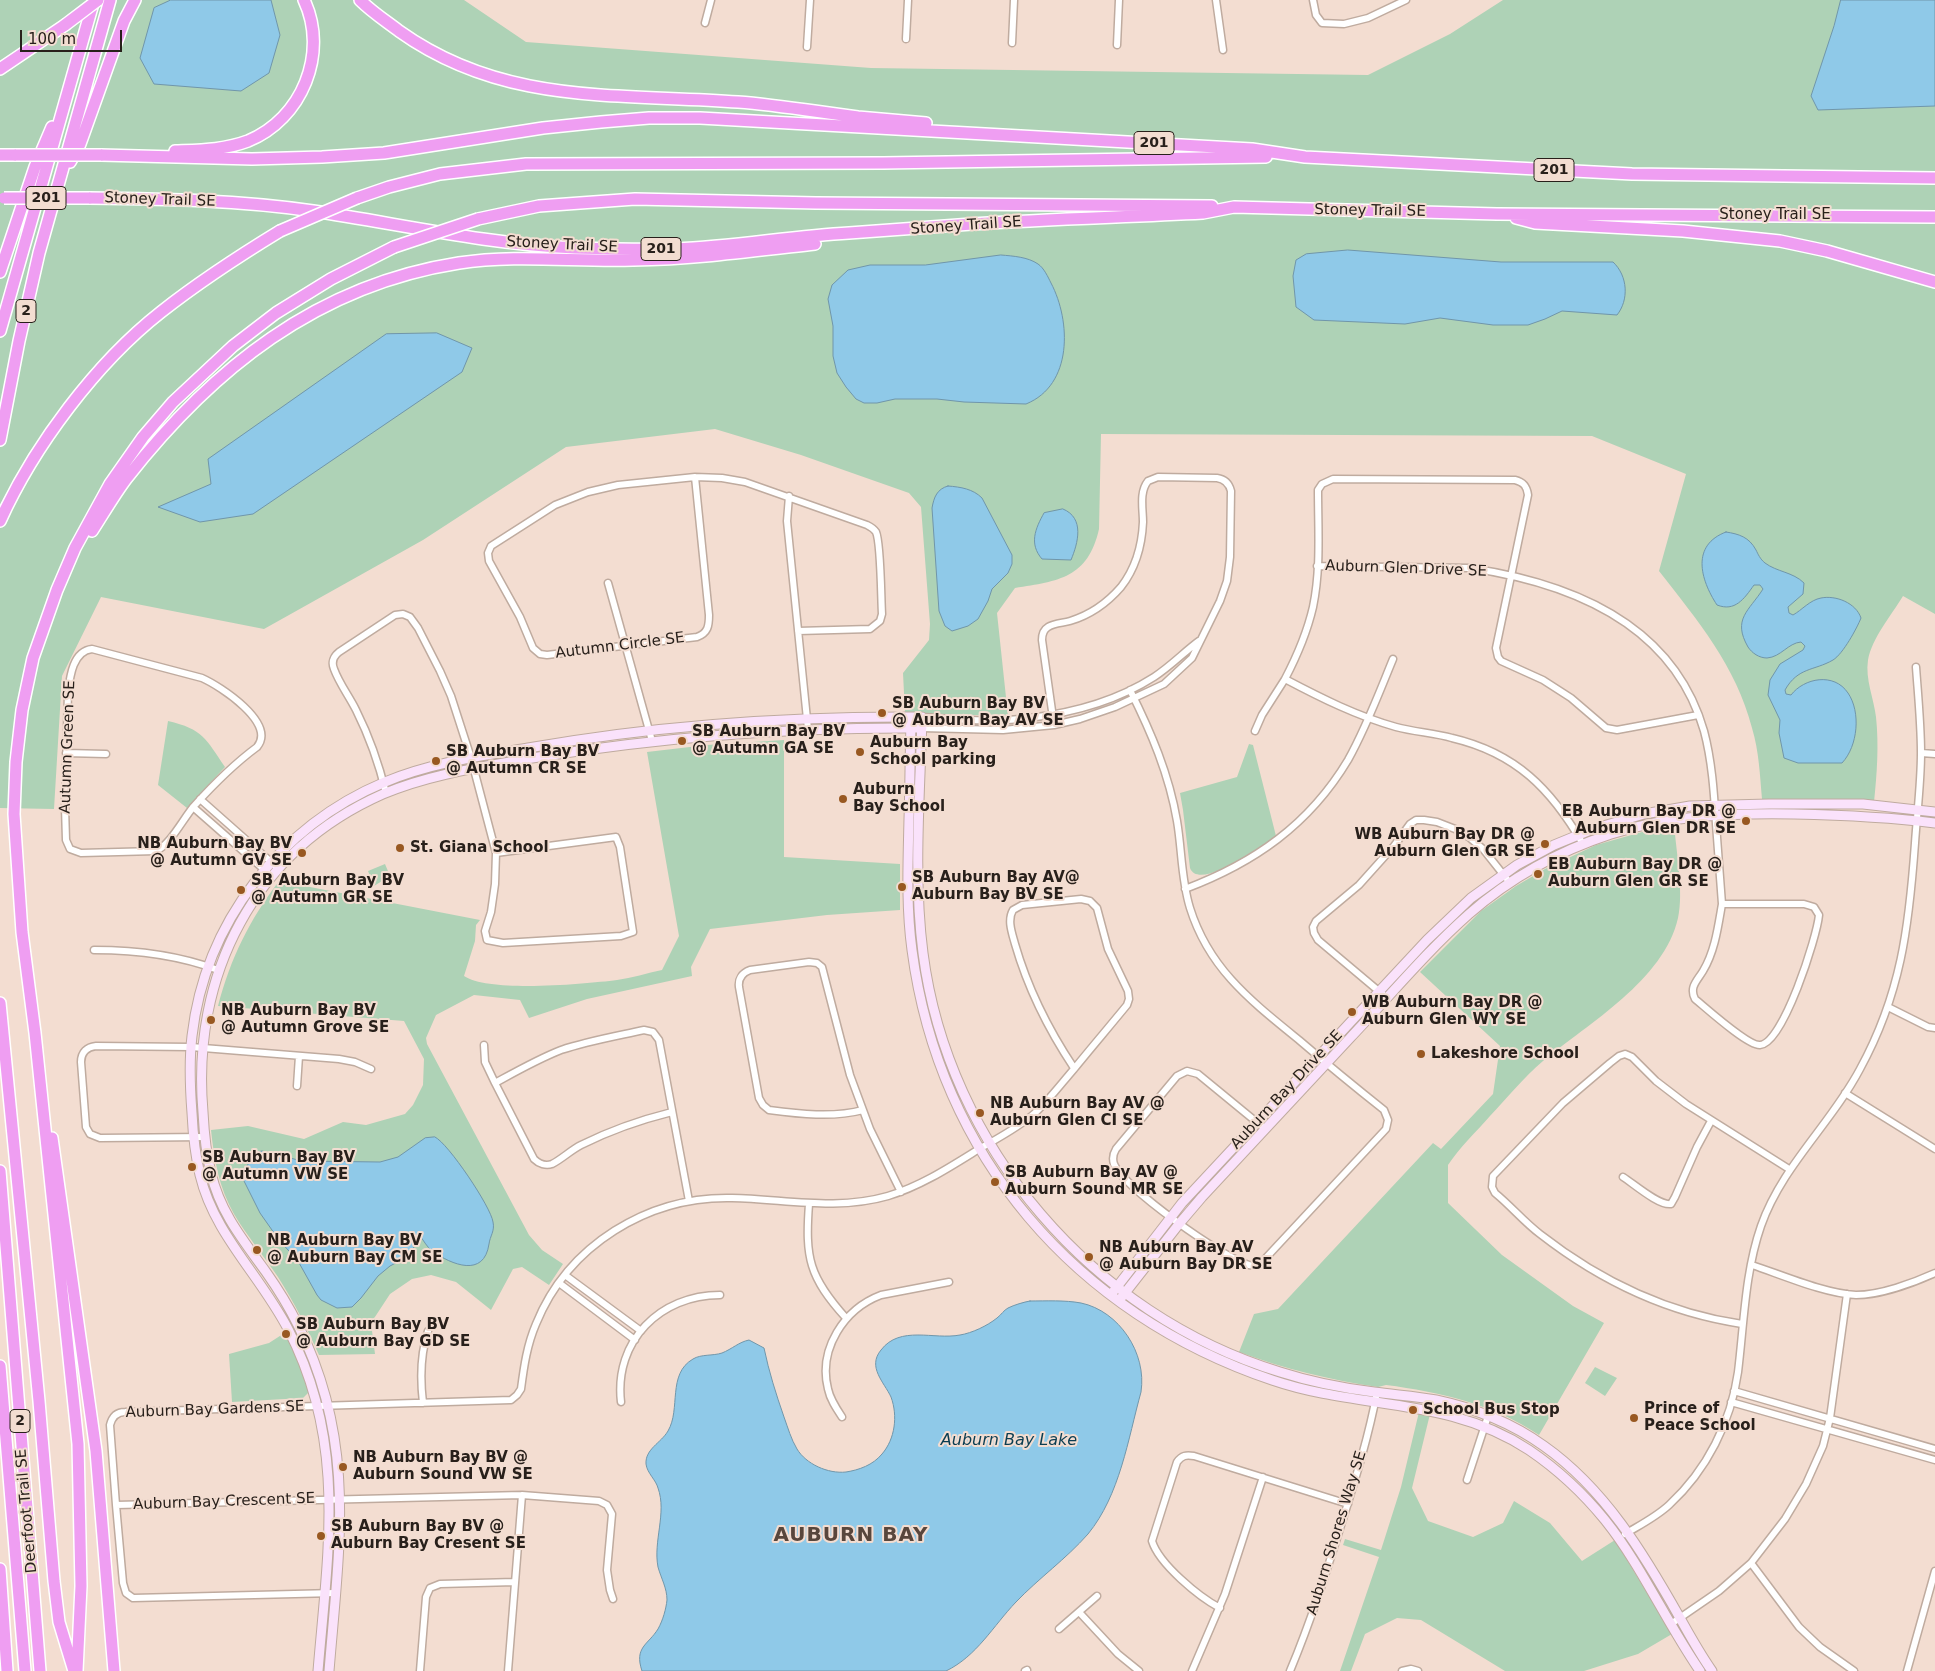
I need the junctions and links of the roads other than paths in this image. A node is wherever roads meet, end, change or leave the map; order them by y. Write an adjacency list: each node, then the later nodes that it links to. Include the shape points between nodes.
1 (94, 0): 22 (highway, 2)
2 (98, 0): 21 (highway, bridge)
3 (110, 0): 28 (highway, 2)
4 (135, 0): 28 (highway, via 124,21 80,144)
5 (304, 0): 25 (highway, via 310,15 314,46 310,72 294,104 270,129 248,141 218,148)
6 (360, 0): 23 (highway, via 412,40 444,59 508,82 546,90 738,102 958,126)
7 (711, 0): 15 (street)
8 (810, 0): 19 (street)
9 (908, 0): 16 (street)
10 (1014, 0): 17 (street)
11 (1119, 0): 18 (street)
12 (1216, 0): 20 (street)
13 (1313, 0): 14 (street, via 1322,23 1344,24 1368,18)
14 (1406, 0)
15 (705, 23)
16 (906, 38)
17 (1012, 42)
18 (1117, 45)
19 (807, 47)
20 (1223, 50)
21 (0, 69)
22 (67, 94): 34 (highway, via 35,167); 36 (highway, 2)
23 (1002, 134): 25 (highway, 201, via 649,118 543,128 355,155 252,160); 26 (highway, 201, via 1252,150)
24 (0, 155): 25 (highway, 201, bridge)
25 (103, 156)
26 (1305, 157): 27 (highway, 201, via 1632,174); 40 (highway, bridge, via 526,164 440,174 389,187 280,231 237,256 160,312 132,337 64,413 26,472)
27 (1935, 178)
28 (59, 184): 37 (highway, 2, via 39,253)
29 (2, 198): 33 (highway, Stoney Trail SE / 201, bridge, via 184,200 291,208 499,241 562,247 676,249)
30 (1234, 207): 31 (highway, Stoney Trail SE / 201); 33 (highway, Stoney Trail SE / 201, via 1203,213 971,224); 42 (highway, bridge, via 635,199 540,206 478,220 394,248 331,279 276,313 232,346 173,402 143,438 110,484)
31 (1497, 214): 32 (highway, Stoney Trail SE / 201); 35 (highway, via 1535,223 1682,231 1780,241)
32 (1935, 217)
33 (880, 232): 42 (highway, via 822,243 694,257 633,260 512,258 460,263 382,282 350,294 282,330 207,389 172,424 125,480)
34 (0, 272)
35 (1935, 282)
36 (0, 332)
37 (0, 440)
38 (695, 477): 39 (street, Autumn Circle SE, via 744,482); 47 (street, Autumn Circle SE, via 709,627 697,637); 47 (street, Autumn Circle SE, via 618,484 588,492 545,511 493,544 489,550 488,561 537,652 547,655)
39 (789, 496): 45 (street, via 787,521); 45 (street, Autumn Circle SE, via 871,527 878,538 882,614 878,624 870,629)
40 (0, 521)
41 (1317, 566): 43 (street, Auburn Glen Drive SE, via 1470,568); 43 (street, via 1318,490 1326,480 1515,480 1526,486 1528,496); 50 (street, Auburn Glen Drive SE, via 1313,606 1305,635)
42 (67, 568): 106 (highway, via 33,658 16,762 16,852)
43 (1511, 575): 54 (street, Auburn Glen Drive SE, via 1581,596 1628,623 1668,662 1687,690); 54 (street, via 1496,648 1501,661 1543,680 1571,698 1606,728 1617,730)
44 (608, 583): 47 (street)
45 (798, 631): 56 (street)
46 (1200, 640): 51 (street, via 1154,677); 52 (street, via 1192,658 1174,676); 53 (street, via 1214,616 1227,581 1230,488 1223,479 1217,478 1153,478 1143,490 1140,548 1122,585 1094,610 1049,626 1043,633)
47 (625, 644): 63 (street)
48 (1393, 659): 58 (street)
49 (1916, 667): 67 (street)
50 (1285, 679): 58 (street); 64 (street, Auburn Glen Drive SE)
51 (1130, 690): 52 (street); 53 (street)
52 (1135, 699): 59 (street); 91 (street, via 1158,748 1172,796)
53 (1052, 714): 57 (street, via 1002,720); 59 (street)
54 (1698, 715): 75 (street, Auburn Glen Drive SE, via 1709,753)
55 (912, 717): 56 (street); 57 (street); 60 (street)
56 (807, 718): 62 (street); 63 (street)
57 (922, 718): 61 (street)
58 (1368, 718): 82 (street, via 1398,728 1472,743 1506,759 1554,799); 91 (street, via 1348,760 1293,827 1244,863)
59 (1054, 725): 61 (street, via 1003,730)
60 (911, 728): 61 (street); 62 (street); 121 (street, via 907,887 915,975 927,1026 944,1076)
61 (922, 728): 120 (street, via 918,896 923,954 943,1043 965,1098)
62 (808, 729): 65 (street)
63 (649, 730): 65 (street); 70 (street)
64 (1255, 731)
65 (652, 741): 71 (street)
66 (66, 753): 68 (street); 74 (street, Autumn Green SE, via 69,680 77,658 85,650 202,678 236,698 262,736 257,747); 76 (street, Autumn Green SE, via 66,840 74,852 156,851 162,848)
67 (1921, 753): 69 (street); 77 (street)
68 (106, 754)
69 (1935, 754)
70 (471, 758): 71 (street); 72 (street); 72 (street, via 451,696 418,628 410,617 396,615 339,652 333,662 368,737)
71 (474, 769): 73 (street); 84 (street)
72 (384, 782): 73 (street); 85 (street, via 328,813)
73 (386, 793): 86 (street, via 326,827)
74 (200, 799): 76 (street, Autumn Green SE); 85 (street)
75 (1714, 804): 77 (street, Auburn Bay Drive SE, via 1862,804); 79 (street, Auburn Glen Drive SE); 82 (street, Auburn Bay Drive SE, via 1644,814)
76 (193, 807): 87 (street)
77 (1917, 810): 78 (street, Auburn Bay Drive SE); 80 (street)
78 (1935, 812)
79 (1715, 815): 80 (street, Auburn Bay Drive SE, via 1862,815); 83 (street, Auburn Bay Drive SE, via 1649,824); 92 (street, Auburn Glen Drive SE)
80 (1916, 820): 81 (street, Auburn Bay Drive SE); 99 (street, via 1908,926)
81 (1935, 822)
82 (1578, 835): 83 (street); 88 (street, Auburn Bay Drive SE)
83 (1583, 844): 90 (street, Auburn Bay Drive SE)
84 (496, 852): 84 (street, via 616,837 633,932 621,936 503,943 487,940 485,931 495,884)
85 (271, 862): 86 (street); 87 (street)
86 (279, 869): 89 (street)
87 (264, 870): 89 (street); 94 (street, via 231,916)
88 (1503, 874): 90 (street); 96 (street, Auburn Bay Drive SE, via 1445,921); 96 (street, via 1484,849 1455,829 1424,820 1410,824 1372,872 1319,918 1314,927 1318,940)
89 (272, 877): 95 (street, via 240,924)
90 (1510, 883): 97 (street, Auburn Bay Drive SE, via 1456,926)
91 (1185, 889): 105 (street, via 1201,936 1220,967 1244,994)
92 (1722, 904): 92 (street, Auburn Glen Drive SE, via 1804,904 1814,907 1819,915 1799,984 1779,1027 1766,1044 1748,1042 1692,994 1715,941)
93 (94, 950): 94 (street, via 150,953)
94 (208, 966): 95 (street); 102 (street)
95 (218, 970): 103 (street)
96 (1379, 991): 97 (street); 105 (street, Auburn Bay Drive SE)
97 (1387, 998): 107 (street, Auburn Bay Drive SE)
98 (0, 1004): 188 (highway, via 40,1401 53,1571 59,1622)
99 (1888, 1008): 100 (street); 112 (street, via 1873,1046)
100 (1935, 1028)
101 (484, 1045): 110 (street, via 485,1062)
102 (190, 1047): 103 (street); 118 (street); 118 (street, via 92,1046 84,1052 81,1062 86,1127 92,1135 100,1138)
103 (201, 1048): 104 (street); 119 (street)
104 (299, 1056): 109 (street, via 350,1061); 111 (street)
105 (1318, 1056): 107 (street); 116 (street, Auburn Bay Drive SE)
106 (37, 1063): 188 (highway, via 78,1444 81,1586); 189 (highway, via 43,1074 96,1451)
107 (1327, 1064): 117 (street, Auburn Bay Drive SE); 130 (street, via 1384,1110 1388,1120 1386,1129 1330,1190 1256,1265 1245,1264 1224,1253)
108 (1074, 1068): 108 (street, via 1127,1005 1128,991 1108,948 1093,903 1081,899 1017,907 1010,920 1029,986 1042,1015); 120 (street, via 1034,1114)
109 (371, 1069)
110 (495, 1083): 114 (street, via 534,1159 542,1164 551,1164 579,1146 630,1123); 114 (street, via 527,1065 586,1042 650,1030 659,1040)
111 (297, 1086)
112 (1846, 1093): 122 (street); 123 (street)
113 (862, 1110): 113 (street, via 842,1051 822,967 812,962 744,973 738,985 762,1106 769,1110 817,1114); 126 (street)
114 (672, 1112): 127 (street)
115 (1711, 1121): 123 (street); 125 (street, via 1671,1204 1659,1202); 143 (street, via 1660,1084 1630,1056 1621,1055 1562,1103 1493,1176 1492,1187 1538,1233 1587,1266 1666,1305)
116 (1257, 1122): 117 (street); 129 (street, Auburn Bay Drive SE); 129 (street, via 1198,1074 1187,1071 1178,1076 1113,1156 1116,1168)
117 (1265, 1129): 130 (street, Auburn Bay Drive SE)
118 (194, 1137): 119 (street); 154 (street, via 199,1171 214,1214 228,1240 273,1301 306,1369)
119 (205, 1137): 155 (street, via 211,1176 223,1208 297,1322 313,1358)
120 (989, 1143): 121 (street); 136 (street, via 1018,1187 1052,1228)
121 (980, 1149): 126 (street); 140 (street, via 1030,1220 1072,1264)
122 (1935, 1149)
123 (1789, 1169): 131 (street, via 1761,1225)
124 (0, 1171): 187 (highway, Deerfoot Trail SE / 2)
125 (1623, 1177)
126 (901, 1192): 128 (street, via 858,1202)
127 (689, 1201): 128 (street, via 733,1198); 133 (street, via 653,1211 622,1225 586,1252)
128 (810, 1204): 142 (street, via 807,1231 812,1265 821,1287)
129 (1170, 1217): 130 (street); 136 (street, Auburn Bay Drive SE)
130 (1179, 1224): 137 (street, Auburn Bay Drive SE)
131 (1752, 1265): 138 (street); 143 (street)
132 (1935, 1273): 138 (street, via 1881,1291)
133 (565, 1275): 135 (street); 145 (street)
134 (949, 1282): 142 (street, via 881,1295 870,1299)
135 (558, 1283): 146 (street); 153 (street, via 536,1323 520,1389 514,1398)
136 (1116, 1287): 137 (street); 140 (street, Auburn Bay Drive SE)
137 (1125, 1294): 141 (street, Auburn Bay Drive SE); 149 (street, via 1175,1327 1247,1361 1299,1378)
138 (1847, 1294): 158 (street)
139 (720, 1296): 145 (street, via 698,1296 678,1303 659,1314)
140 (1110, 1296): 141 (street)
141 (1118, 1302): 151 (street, via 1170,1336 1242,1370 1328,1395)
142 (846, 1318): 157 (street, via 832,1342 826,1366 828,1389)
143 (1742, 1324): 148 (street)
144 (428, 1330): 153 (street, via 422,1354)
145 (641, 1331): 146 (street)
146 (635, 1340): 150 (street, via 623,1360 619,1388)
147 (0, 1366): 186 (highway)
148 (1734, 1391): 152 (street); 158 (street)
149 (1377, 1392): 151 (street, Auburn Shores Way SE); 156 (street, via 1435,1400)
150 (621, 1402)
151 (1375, 1402): 159 (street, via 1435,1411); 168 (street, Auburn Shores Way SE)
152 (1732, 1402): 160 (street); 170 (street, via 1713,1448 1686,1487 1654,1517)
153 (423, 1403): 155 (street)
154 (317, 1406): 155 (street); 166 (street, via 326,1450); 169 (street, Auburn Bay Gardens SE, via 117,1414 110,1425)
155 (328, 1406): 167 (street, via 337,1446)
156 (1488, 1416): 159 (street); 170 (street, via 1518,1430 1562,1460 1610,1507)
157 (842, 1417)
158 (1830, 1418): 160 (street); 161 (street)
159 (1485, 1427): 164 (street); 171 (street, via 1527,1449 1567,1479)
160 (1827, 1430): 162 (street); 172 (street, via 1815,1466 1792,1510)
161 (1935, 1448)
162 (1935, 1460)
163 (1263, 1477): 168 (street); 180 (street); 180 (street, via 1194,1456 1184,1456 1177,1462 1152,1541 1154,1548 1193,1590)
164 (1467, 1480)
165 (522, 1495): 167 (street, Auburn Bay Crescent SE); 175 (street); 179 (street, Auburn Bay Crescent SE, via 599,1501 608,1506 612,1514 608,1570)
166 (330, 1499): 167 (street, Auburn Bay Crescent SE); 169 (street, Auburn Bay Crescent SE); 176 (street)
167 (341, 1499): 177 (street)
168 (1348, 1504): 196 (street, Auburn Shores Way SE, via 1314,1610)
169 (116, 1505): 176 (street, Auburn Bay Crescent SE, via 123,1583 133,1598)
170 (1628, 1532): 171 (street); 182 (street)
171 (1619, 1538): 183 (street)
172 (1751, 1563): 182 (street, via 1719,1591); 201 (street, via 1799,1627)
173 (0, 1569): 185 (highway)
174 (1935, 1571): 202 (street)
175 (515, 1582): 192 (street, via 440,1584 430,1588 426,1596); 193 (street)
176 (324, 1593): 177 (street, Auburn Bay Crescent SE); 190 (street)
177 (335, 1593): 191 (street)
178 (1097, 1596): 181 (street)
179 (613, 1599)
180 (1220, 1608): 195 (street)
181 (1079, 1612): 184 (street); 194 (street, via 1118,1654)
182 (1680, 1618): 183 (street); 200 (street)
183 (1671, 1624): 199 (street)
184 (1059, 1630)
185 (7, 1671)
186 (25, 1671)
187 (40, 1671)
188 (75, 1671)
189 (114, 1671)
190 (318, 1671)
191 (329, 1671)
192 (420, 1671)
193 (508, 1671)
194 (1139, 1671)
195 (1192, 1671)
196 (1290, 1671)
197 (1402, 1671): 198 (street)
198 (1418, 1671)
199 (1700, 1671)
200 (1712, 1671)
201 (1854, 1671)
202 (1907, 1671)

